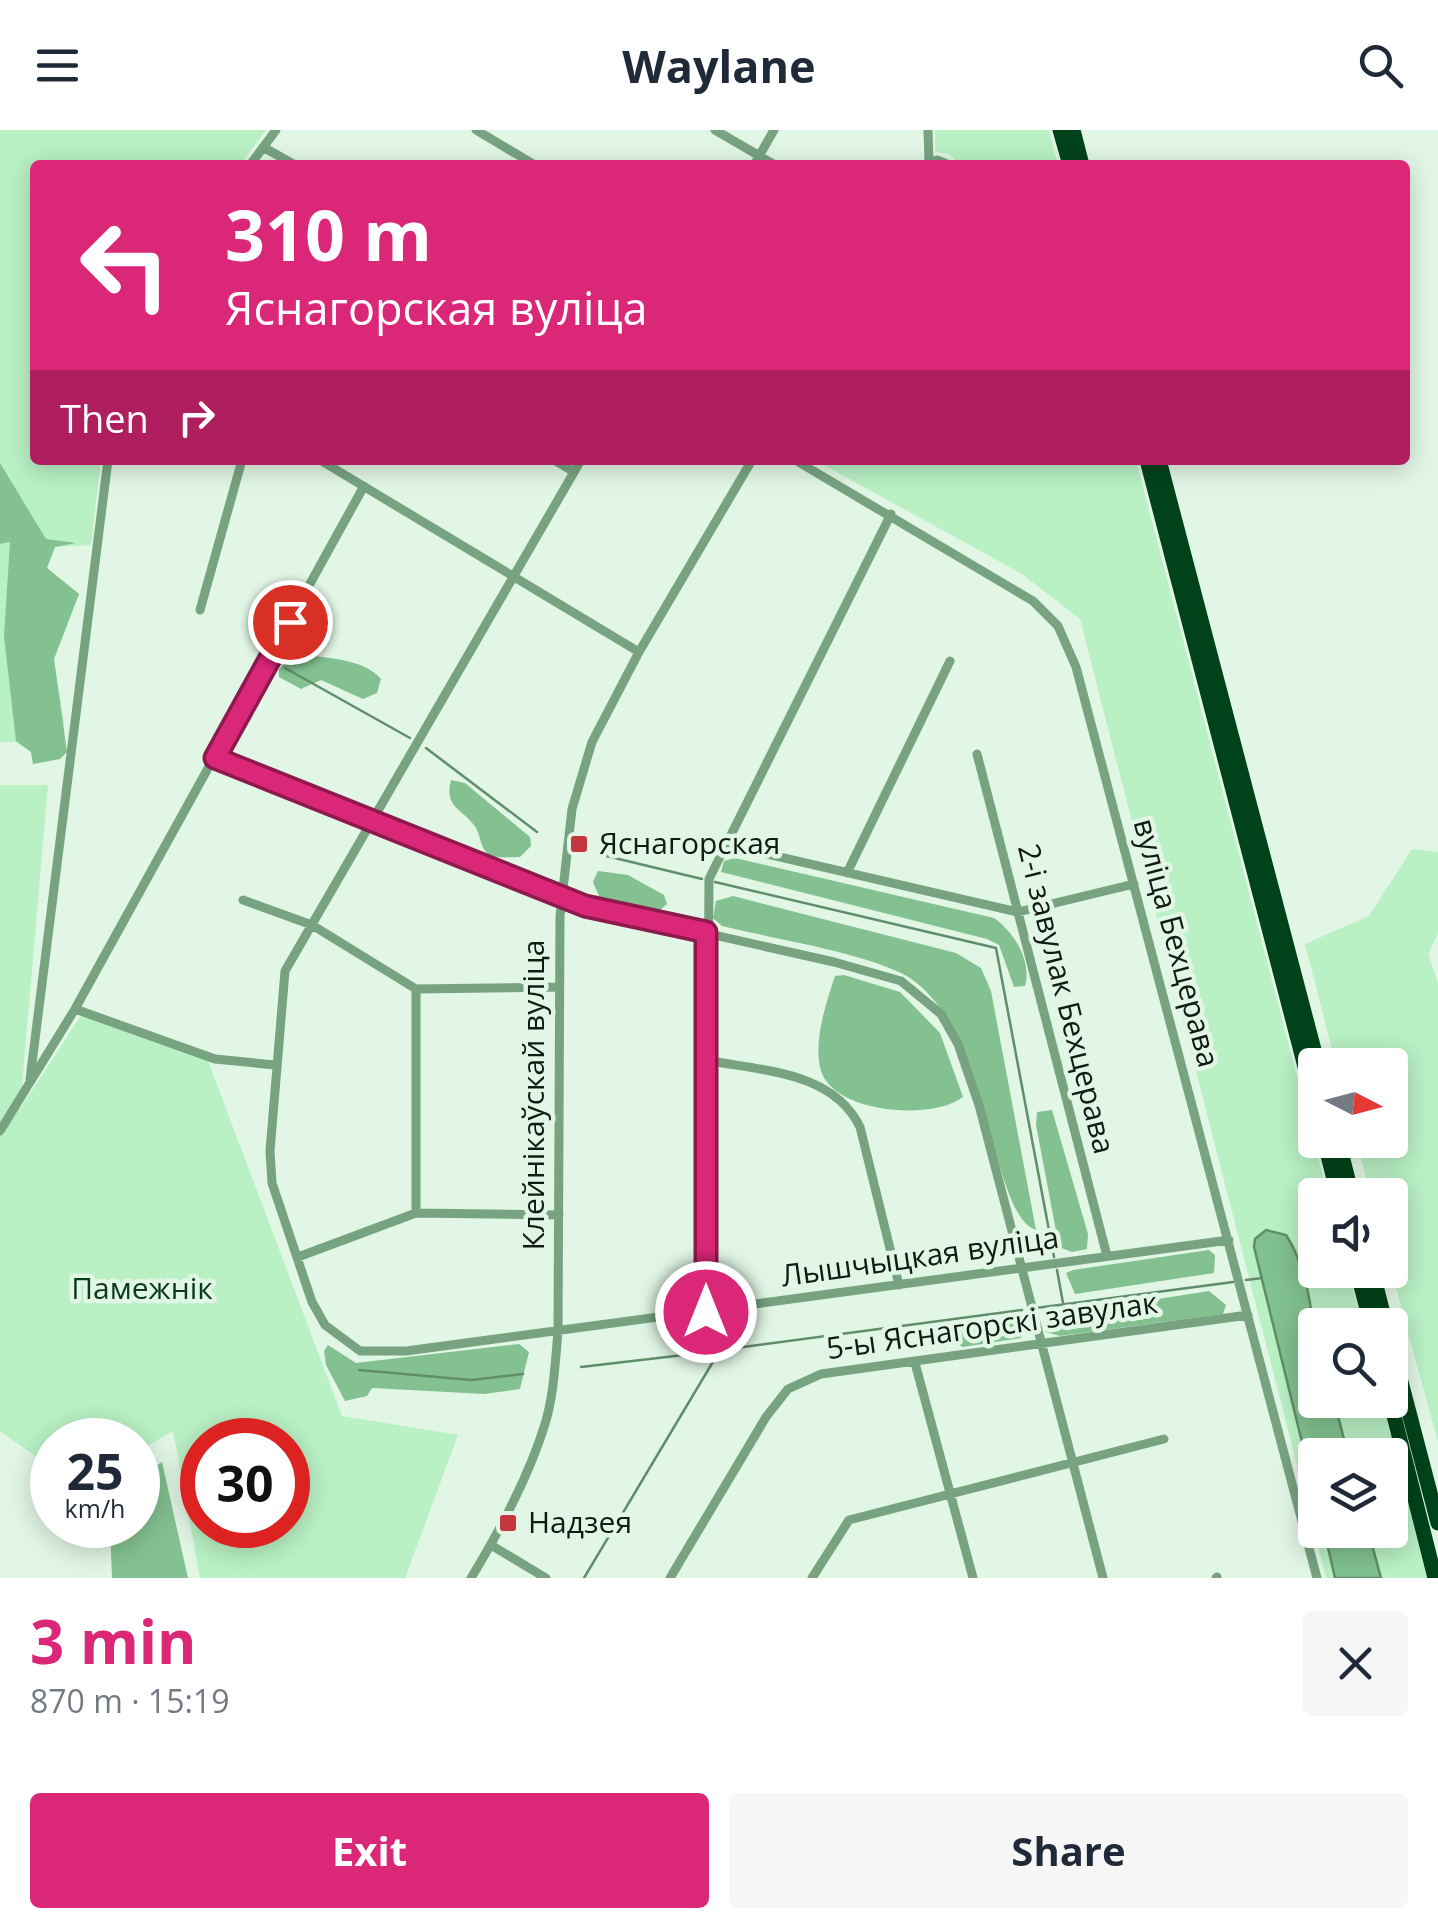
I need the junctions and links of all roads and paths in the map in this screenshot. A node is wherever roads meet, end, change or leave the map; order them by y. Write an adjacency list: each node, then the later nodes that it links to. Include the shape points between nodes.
1 (276, 130): 8 (street)
2 (476, 130): 11 (street)
3 (715, 130): 12 (street)
4 (774, 130): 12 (street)
5 (928, 130): 13 (street)
6 (1060, 130): 14 (highway)
7 (1073, 130): 15 (highway)
8 (264, 147): 9 (street); 10 (street)
9 (254, 160)
10 (286, 160)
11 (527, 160)
12 (757, 160)
13 (927, 160)
14 (1069, 160)
15 (1081, 160)
16 (107, 465): 50 (street)
17 (241, 465): 29 (street)
18 (328, 465): 26 (street)
19 (562, 465): 25 (street)
20 (578, 465): 25 (street, Лышчыцкая вуліца)
21 (749, 465): 30 (street, Клейнікаўскай вуліца)
22 (804, 465): 27 (street, вуліца Бехцерава)
23 (1148, 465): 46 (highway)
24 (1161, 465): 47 (highway)
25 (574, 472): 28 (street, Лышчыцкая вуліца)
26 (364, 486): 28 (street); 33 (street)
27 (890, 514): 35 (street); 37 (street, вуліца Бехцерава, via 1033,600 1058,626 1076,667)
28 (513, 578): 30 (street); 34 (street, Лышчыцкая вуліца)
29 (200, 610)
30 (639, 652): 38 (street, Клейнікаўскай вуліца, via 592,742 572,809)
31 (950, 661): 36 (street)
32 (977, 754): 40 (street, 2-і завулак Бехцерава)
33 (215, 758): 34 (street); 45 (street)
34 (373, 818): 38 (street); 41 (street, Лышчыцкая вуліца)
35 (723, 844): 36 (street); 42 (street, via 708,880)
36 (848, 873): 40 (street)
37 (1134, 884): 40 (street); 54 (street, вуліца Бехцерава)
38 (561, 897): 42 (street); 43 (street, Клейнікаўскай вуліца)
39 (243, 900): 41 (street)
40 (1018, 912): 55 (street, 2-і завулак Бехцерава)
41 (312, 925): 44 (street); 49 (street, Лышчыцкая вуліца, via 285,971)
42 (706, 932): 48 (street); 57 (street, via 902,981 941,1014 979,1106)
43 (558, 987): 44 (street); 53 (street, Клейнікаўскай вуліца)
44 (416, 989): 52 (street)
45 (75, 1009): 49 (street, via 215,1059); 50 (street)
46 (1300, 1048)
47 (1314, 1048)
48 (706, 1060): 58 (street, via 827,1087 849,1104); 59 (street)
49 (276, 1065): 56 (street, Лышчыцкая вуліца, via 272,1183)
50 (29, 1086): 51 (street)
51 (0, 1131)
52 (416, 1213): 53 (street); 56 (street)
53 (559, 1215): 61 (street, Клейнікаўскай вуліца)
54 (1229, 1240): 55 (street, Лышчыцкая вуліца); 60 (street, вуліца Бехцерава)
55 (1107, 1256): 57 (street, Лышчыцкая вуліца)
56 (298, 1257): 61 (street, Лышчыцкая вуліца, via 325,1325 360,1351 406,1352)
57 (1020, 1268): 58 (street, Лышчыцкая вуліца); 62 (street)
58 (899, 1285): 59 (street, Лышчыцкая вуліца)
59 (706, 1312): 61 (street, Лышчыцкая вуліца)
60 (1248, 1315): 62 (street, 5-ы Яснагорскі завулак); 77 (street, вуліца Бехцерава)
61 (558, 1332): 70 (street, Клейнікаўскай вуліца, via 544,1426)
62 (1039, 1346): 63 (street, 5-ы Яснагорскі завулак); 67 (street)
63 (915, 1362): 68 (street); 73 (street, 5-ы Яснагорскі завулак, via 822,1374 788,1389)
64 (1408, 1409): 69 (highway)
65 (1395, 1418): 78 (highway)
66 (1164, 1439): 67 (street)
67 (1070, 1463): 68 (street); 76 (street)
68 (950, 1493): 74 (street, via 849,1520); 75 (street)
69 (1438, 1523)
70 (491, 1545): 71 (street, Клейнікаўскай вуліца); 72 (street)
71 (471, 1578)
72 (546, 1578)
73 (670, 1578)
74 (812, 1578)
75 (973, 1578)
76 (1103, 1578)
77 (1317, 1578)
78 (1435, 1578)

